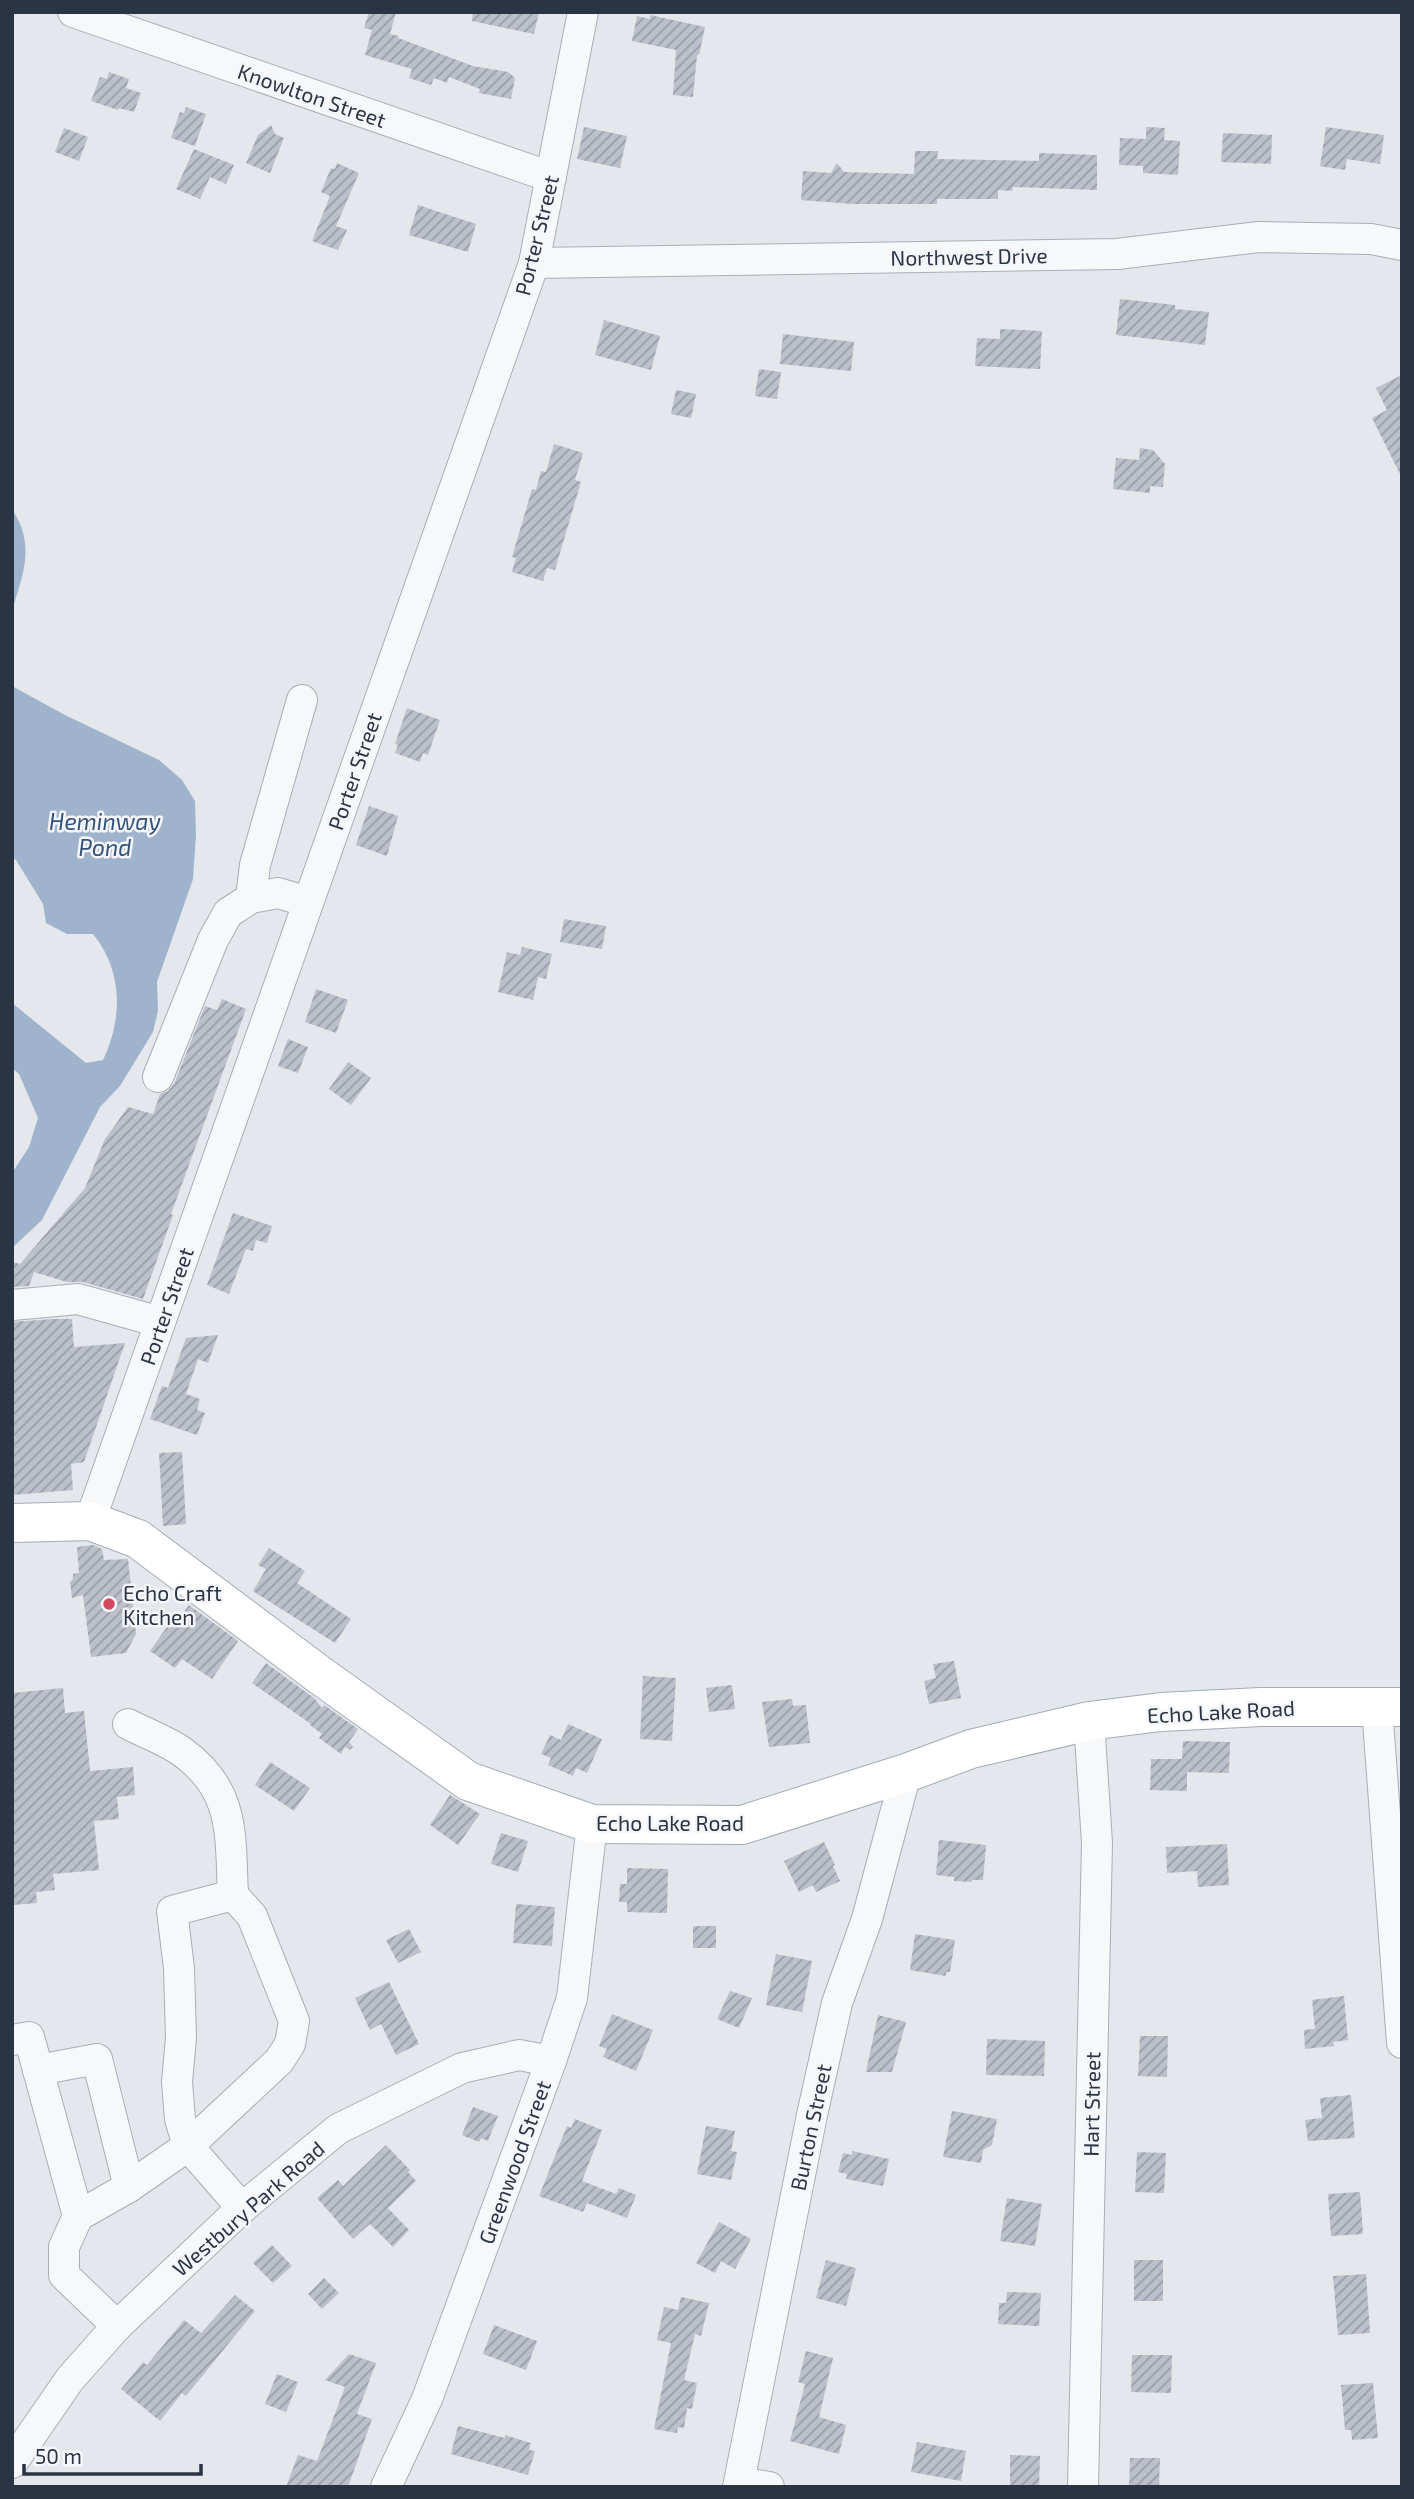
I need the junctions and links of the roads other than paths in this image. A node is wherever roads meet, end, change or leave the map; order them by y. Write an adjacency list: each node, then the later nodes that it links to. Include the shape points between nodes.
1 (73, 12): 3 (street, Knowlton Street)
2 (583, 12): 3 (street, Porter Street)
3 (551, 177): 5 (street, Porter Street)
4 (1402, 245): 5 (street, Northwest Drive, via 1371,239 1259,237 1117,254)
5 (534, 263): 8 (street, Porter Street)
6 (302, 701): 7 (street, via 255,865)
7 (251, 898): 8 (street, via 278,893); 9 (street, via 228,913)
8 (309, 902): 11 (street, Porter Street)
9 (158, 1077)
10 (12, 1305): 11 (street, via 78,1298)
11 (160, 1322): 12 (street, Porter Street)
12 (90, 1521): 13 (main road, Echo Lake Road); 18 (main road, Echo Lake Road, via 138,1539 468,1781)
13 (12, 1523)
14 (1389, 1707): 15 (main road, Echo Lake Road, via 1261,1707); 21 (street)
15 (1089, 1721): 17 (main road, Echo Lake Road, via 971,1749); 32 (street, Hart Street, via 1097,1843)
16 (128, 1724): 19 (street, via 179,1749 222,1796 229,1823)
17 (906, 1773): 18 (main road, Echo Lake Road, via 742,1825); 30 (street, Burton Street, via 867,1919 837,2003 812,2115)
18 (592, 1824): 22 (street, Greenwood Street, via 572,1998)
19 (233, 1895): 24 (street, via 172,1911 179,1968 177,2082); 24 (street, via 252,1916 294,2021 290,2044 279,2062)
20 (12, 2040): 23 (street, via 29,2037)
21 (1402, 2043)
22 (551, 2061): 26 (street, Westbury Park Road, via 519,2055 462,2068 338,2129); 31 (street, Greenwood Street, via 427,2399)
23 (38, 2070): 25 (street, via 97,2059); 27 (street)
24 (188, 2146): 25 (street); 26 (street)
25 (129, 2187): 27 (street)
26 (242, 2208): 28 (street, Westbury Park Road)
27 (78, 2216): 28 (street, via 64,2247 64,2275)
28 (117, 2326): 29 (street, Westbury Park Road, via 70,2379)
29 (12, 2463)
30 (749, 2485)
31 (386, 2487)
32 (1083, 2487)

